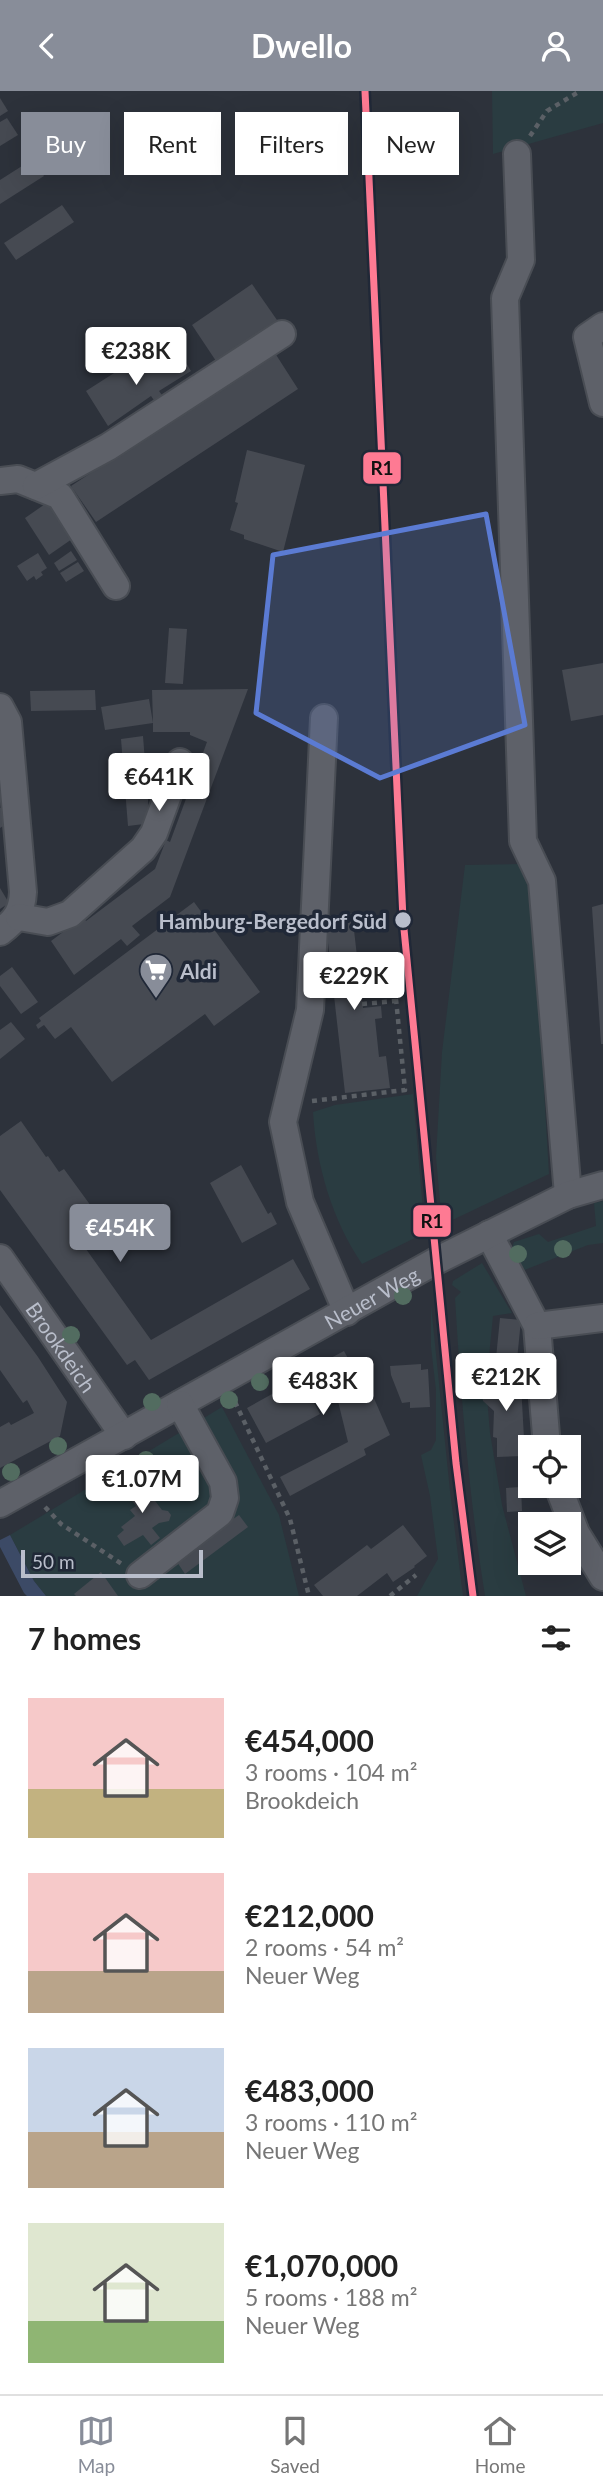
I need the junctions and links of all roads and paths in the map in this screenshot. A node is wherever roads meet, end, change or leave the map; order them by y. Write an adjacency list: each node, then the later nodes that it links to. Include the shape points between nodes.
1 (580, 91): 2 (path, via 547,111)
2 (517, 154): 18 (street, via 521,260 505,298 523,841 542,881)
3 (603, 326): 5 (street, via 587,337)
4 (282, 334): 7 (street, via 108,447)
5 (603, 403)
6 (0, 481): 7 (street, via 18,479)
7 (36, 486): 8 (street, via 60,496)
8 (116, 586)
9 (0, 707): 12 (street, via 8,722 23,892 23,906)
10 (324, 718): 16 (street, via 310,1010)
11 (180, 762): 12 (street, via 154,833 143,849 70,913 48,922)
12 (9, 924)
13 (395, 989): 14 (path)
14 (396, 1001): 15 (path); 16 (path, via 405,1090)
15 (362, 1004)
16 (287, 1104): 21 (street, via 283,1122 300,1202)
17 (603, 1185): 18 (street, Neuer Weg)
18 (568, 1195): 19 (street, Neuer Weg)
19 (489, 1234): 21 (street, Neuer Weg); 23 (street)
20 (0, 1258): 27 (street, Brookdeich)
21 (347, 1312): 24 (street, Neuer Weg)
22 (603, 1318): 23 (street)
23 (537, 1326): 26 (street)
24 (224, 1380): 25 (street, Neuer Weg); 34 (path, via 290,1519)
25 (180, 1405): 27 (street, Neuer Weg); 31 (street, via 223,1482 225,1498 220,1513)
26 (546, 1435)
27 (124, 1436): 28 (street, Neuer Weg)
28 (32, 1487): 30 (street, Neuer Weg); 31 (path, via 61,1524)
29 (562, 1498): 33 (street, via 576,1534)
30 (0, 1504)
31 (140, 1575)
32 (416, 1575): 35 (path)
33 (603, 1577)
34 (309, 1596)
35 (390, 1596)

